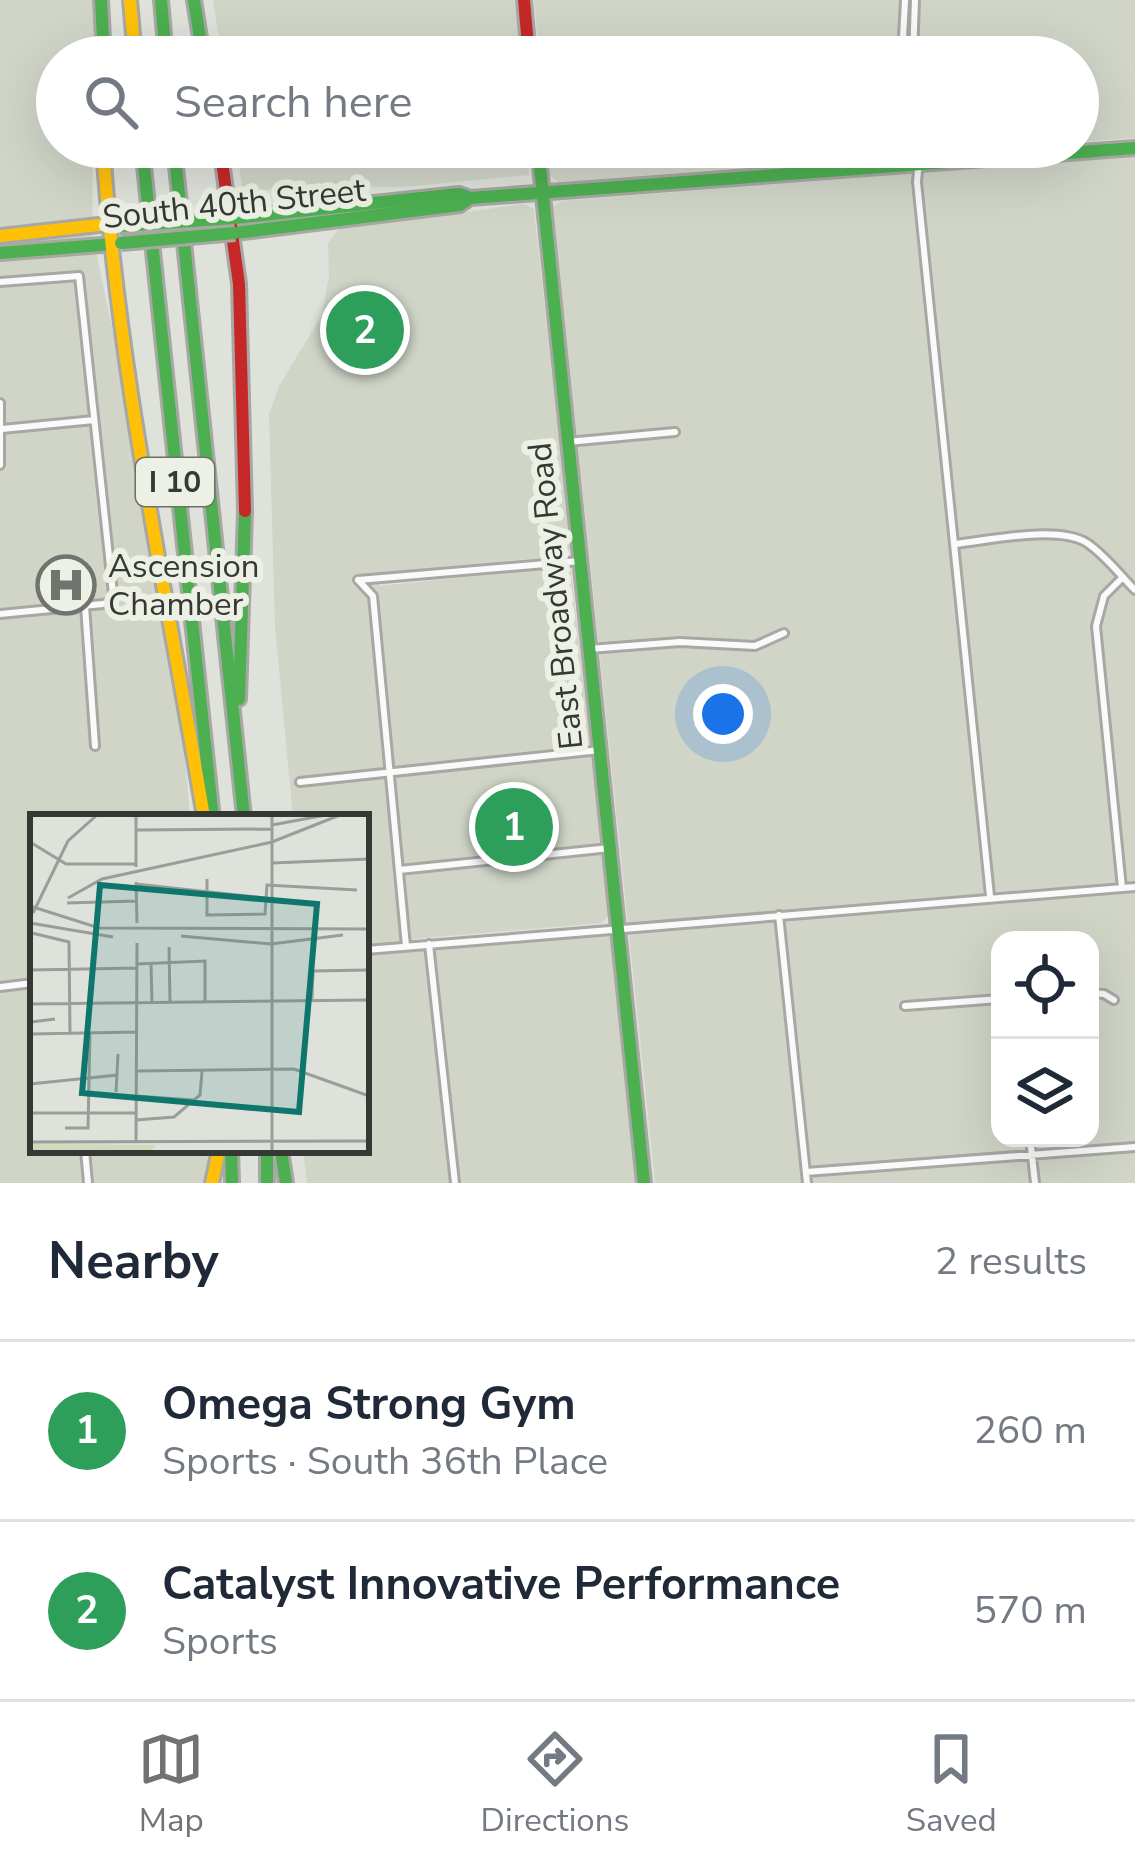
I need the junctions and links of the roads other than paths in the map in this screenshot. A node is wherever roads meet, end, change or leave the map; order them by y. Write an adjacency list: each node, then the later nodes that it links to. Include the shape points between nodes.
1 (101, 0): 8 (main road)
2 (129, 0): 9 (main road)
3 (160, 0): 10 (main road)
4 (194, 0): 11 (main road)
5 (524, 0): 12 (main road)
6 (904, 0): 13 (street)
7 (915, 0): 14 (street)
8 (103, 36)
9 (133, 36)
10 (164, 36)
11 (200, 36)
12 (528, 36)
13 (903, 36)
14 (914, 36)
15 (1135, 148): 16 (main road, South 40th Street)
16 (1099, 151)
17 (106, 168): 27 (main road)
18 (144, 168): 52 (main road, I 10)
19 (176, 168): 49 (main road, I 10)
20 (224, 168): 26 (main road)
21 (539, 168): 24 (main road, East Broadway Road)
22 (862, 168): 24 (main road, South 40th Street)
23 (916, 168): 39 (street)
24 (540, 192): 25 (main road, South 40th Street); 37 (main road, East Broadway Road)
25 (470, 198): 26 (main road, South 40th Street); 28 (main road, South 40th Street)
26 (234, 218): 27 (main road, South 40th Street, bridge); 28 (main road)
27 (113, 225): 29 (main road, South 40th Street); 30 (main road)
28 (236, 233): 30 (main road, South 40th Street, bridge); 49 (main road, via 245,498)
29 (0, 236)
30 (116, 243): 31 (main road, South 40th Street); 53 (main road)
31 (0, 253)
32 (0, 282): 34 (street, South 40th Street, via 79,276)
33 (0, 403): 35 (street)
34 (96, 420): 35 (street); 43 (street, via 111,601)
35 (2, 429): 38 (street)
36 (675, 432): 37 (street)
37 (567, 442): 40 (main road, East Broadway Road)
38 (0, 465)
39 (956, 544): 41 (street, via 1076,538); 59 (street)
40 (580, 561): 46 (main road, East Broadway Road); 50 (street, via 358,580 373,596)
41 (1123, 577): 42 (street); 58 (street, via 1104,596 1096,626)
42 (1135, 590)
43 (85, 606): 44 (street); 47 (street)
44 (0, 614)
45 (784, 633): 46 (street, via 755,646)
46 (589, 650): 48 (main road, East Broadway Road)
47 (95, 746)
48 (600, 750): 50 (street); 55 (main road, East Broadway Road)
49 (238, 752): 54 (main road, I 10)
50 (391, 773): 51 (street); 56 (street)
51 (300, 782)
52 (208, 814)
53 (208, 814)
54 (244, 814)
55 (610, 848): 56 (street); 61 (main road, East Broadway Road)
56 (399, 870): 63 (street)
57 (1135, 887): 58 (street)
58 (1122, 888): 59 (street)
59 (990, 896): 60 (street)
60 (779, 914): 61 (street); 79 (street)
61 (618, 927): 62 (street); 86 (main road, East Broadway Road)
62 (429, 944): 63 (street); 85 (street)
63 (406, 946): 64 (street)
64 (369, 950)
65 (30, 983): 66 (street)
66 (0, 987)
67 (1099, 993): 69 (street)
68 (991, 1000): 70 (street)
69 (1114, 1000)
70 (905, 1006)
71 (1031, 1147): 78 (street)
72 (1135, 1147): 78 (street)
73 (85, 1153): 80 (street)
74 (219, 1153): 81 (main road)
75 (231, 1153): 82 (main road)
76 (268, 1153): 83 (main road)
77 (281, 1153): 84 (main road)
78 (1032, 1154): 79 (street); 88 (street)
79 (806, 1172): 87 (street)
80 (88, 1183)
81 (212, 1183)
82 (232, 1183)
83 (267, 1183)
84 (286, 1183)
85 (455, 1183)
86 (644, 1183)
87 (807, 1183)
88 (1035, 1183)

